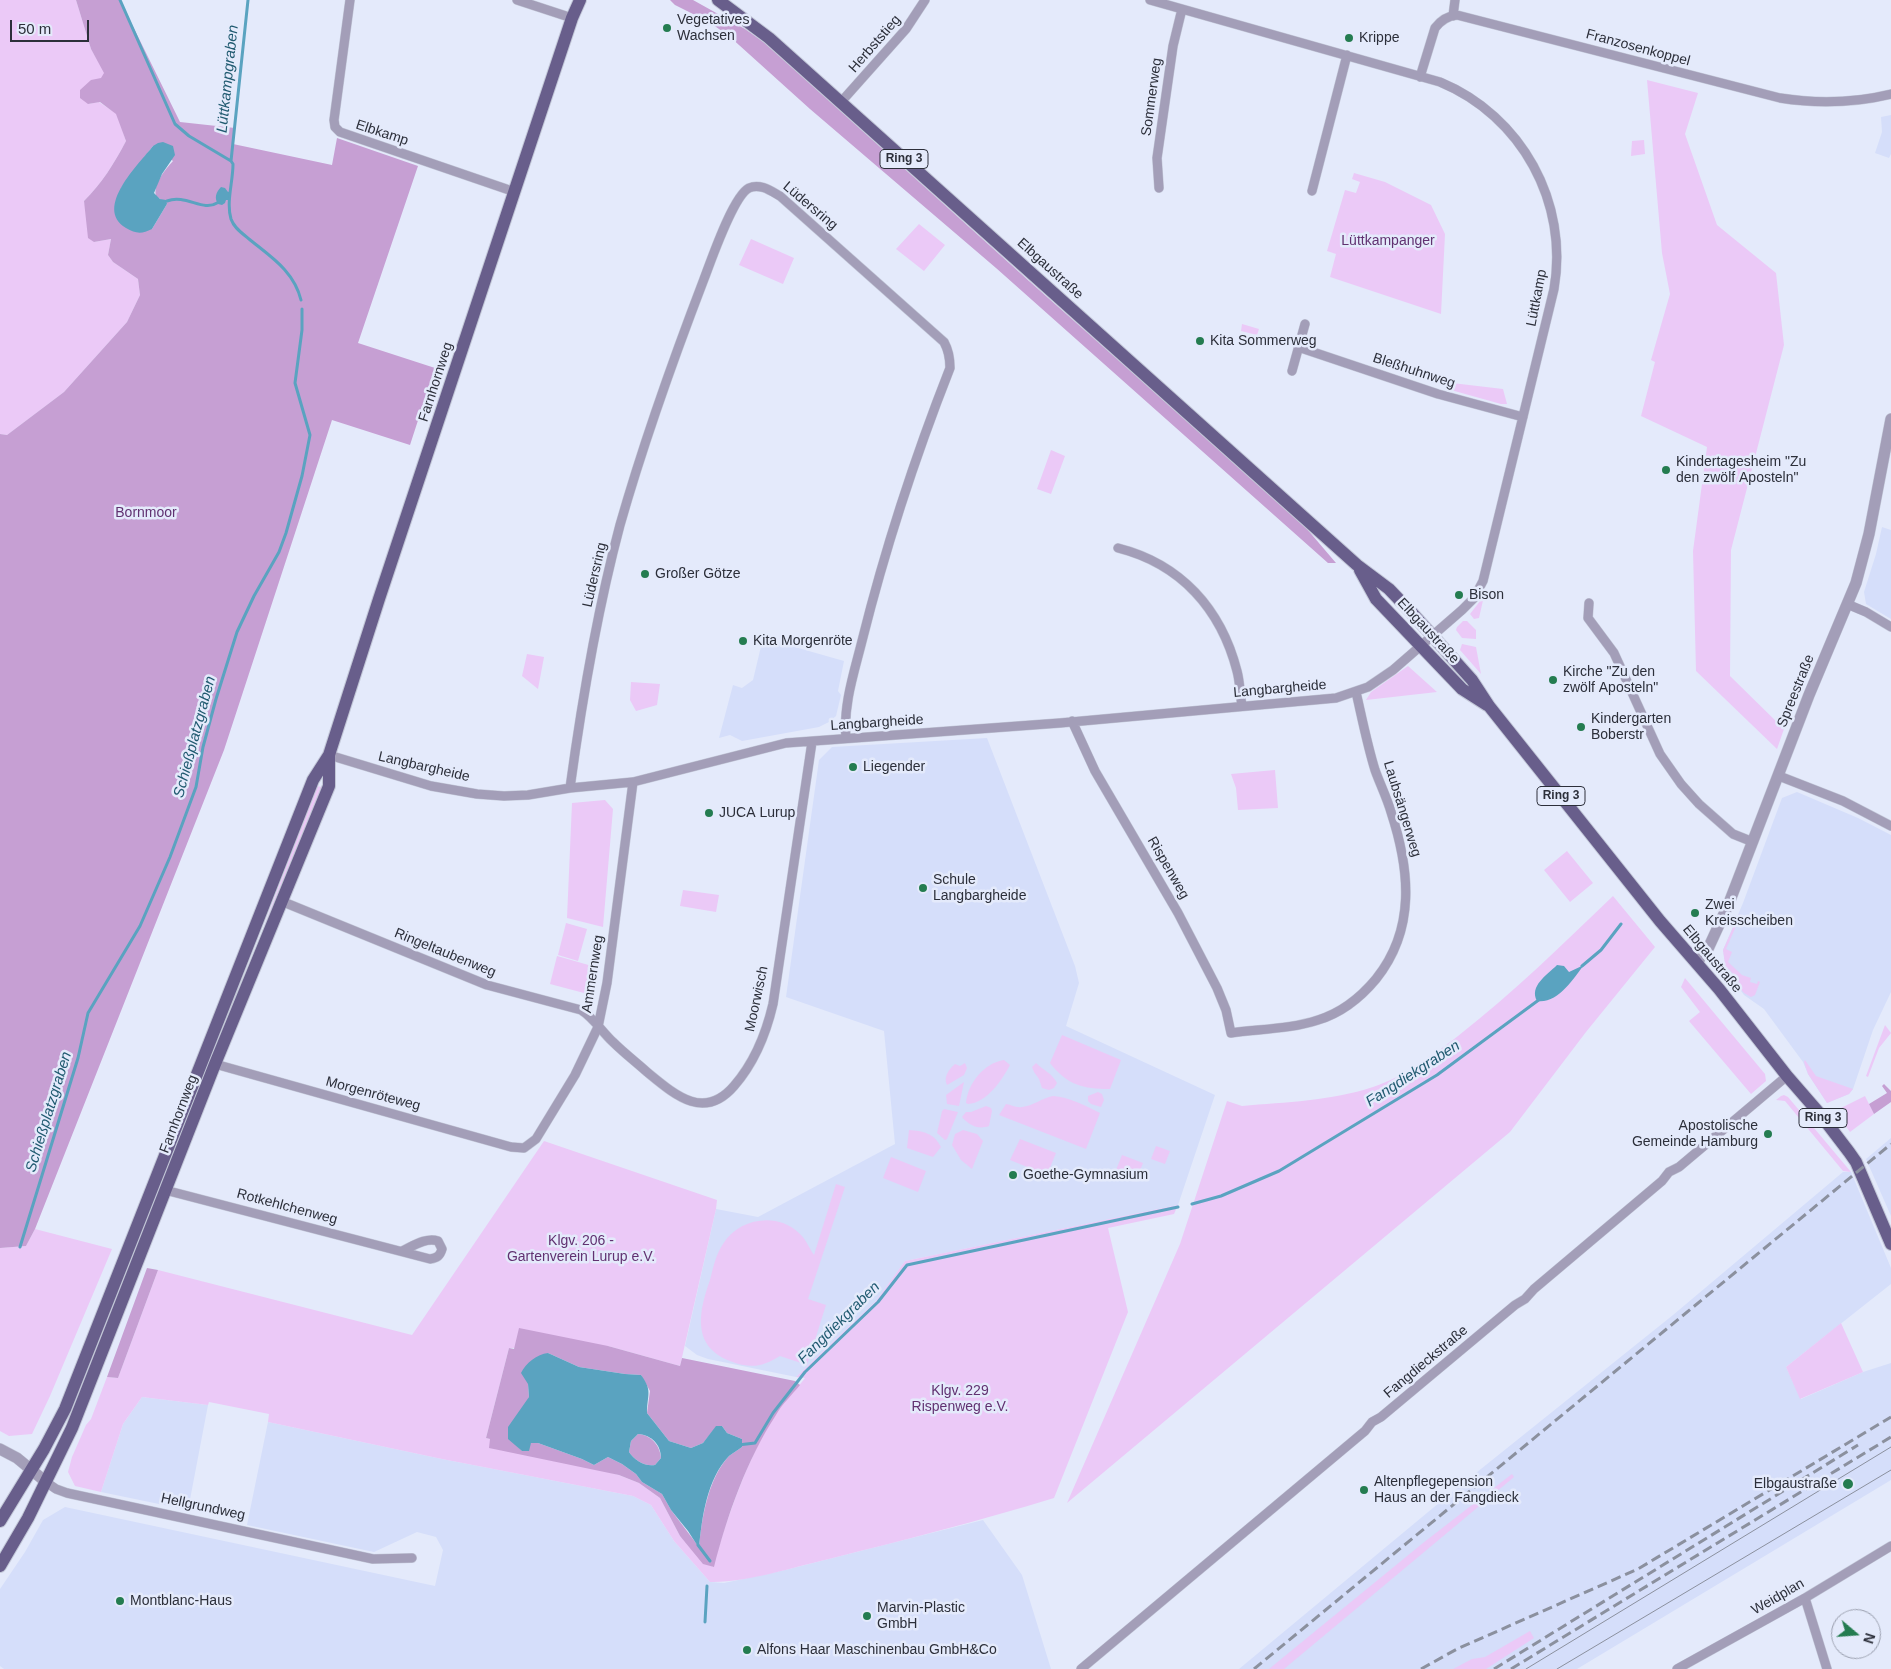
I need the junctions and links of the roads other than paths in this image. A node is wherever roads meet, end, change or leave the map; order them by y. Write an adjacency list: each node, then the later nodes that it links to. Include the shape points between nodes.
1 (350, 0): 18 (street, Elbkamp, via 335,127 346,135)
2 (517, 0): 11 (street)
3 (574, 0): 11 (main road, Farnhornweg)
4 (580, 0): 11 (main road, Farnhornweg)
5 (718, 0): 15 (main road, Elbgaustraße / Ring 3, via 769,38)
6 (925, 0): 15 (street, Herbststieg, via 906,29)
7 (1150, 0): 9 (street, Lüttkamp)
8 (1455, 0): 10 (street)
9 (1182, 9): 12 (street, Lüttkamp); 16 (street, Sommerweg, via 1173,46 1157,158)
10 (1453, 16): 13 (street, via 1439,22 1435,28); 14 (street, Franzosenkoppel, via 1780,98 1850,102)
11 (572, 18): 18 (main road, Farnhornweg)
12 (1347, 56): 13 (street, Lüttkamp); 17 (street)
13 (1420, 77): 22 (street, Lüttkamp, via 1458,90 1501,121 1538,174 1549,204 1556,234 1557,270)
14 (1891, 94)
15 (841, 102): 25 (main road, Elbgaustraße / Ring 3)
16 (1159, 188)
17 (1312, 191)
18 (515, 192): 37 (main road, Farnhornweg)
19 (1305, 324): 20 (street)
20 (1298, 347): 21 (street); 22 (street, Bleßhuhnweg, via 1438,394)
21 (1292, 371)
22 (1522, 418): 29 (street, Lüttkamp, via 1480,588 1474,598)
23 (1891, 419): 27 (street, Spreestraße, via 1866,548)
24 (1118, 548): 32 (street, via 1160,564 1189,584 1205,602 1229,647)
25 (1357, 565): 29 (main road, Elbgaustraße / Ring 3, via 1389,589); 30 (main road, Elbgaustraße / Ring 3, via 1376,599)
26 (1589, 603): 42 (street, via 1588,618 1621,667 1660,754 1681,784 1716,820 1734,834)
27 (1848, 604): 28 (street); 38 (street, Spreestraße)
28 (1891, 627)
29 (1433, 636): 30 (street, Lüttkamp); 33 (main road, Elbgaustraße / Ring 3, via 1472,680)
30 (1421, 646): 31 (street, Langbargheide, via 1381,678); 33 (main road, Elbgaustraße / Ring 3, via 1462,689)
31 (1356, 692): 32 (street, Langbargheide, via 1336,698); 46 (street, Laubsängerweg, via 1371,756 1404,858 1406,902 1399,940 1387,963 1364,993 1329,1016 1292,1025)
32 (1242, 706): 34 (street, Langbargheide)
33 (1489, 706): 44 (main road, Elbgaustraße / Ring 3)
34 (1072, 722): 35 (street, Langbargheide); 46 (street, Rispenweg, via 1095,771 1178,913 1217,988)
35 (846, 738): 36 (street, Langbargheide); 40 (street, Lüdersring, via 849,696 871,607 907,489 950,368 950,359 944,342 780,196 771,190 749,188 736,202 714,254 637,468 616,541 588,669)
36 (812, 742): 39 (street, Langbargheide, via 786,743); 45 (street, Moorwisch, via 773,1004 757,1054 742,1076 719,1100 697,1103 683,1099)
37 (329, 755): 40 (street, Langbargheide, via 408,780 470,793 504,796); 43 (main road, Farnhornweg, via 329,786); 54 (main road, Farnhornweg, via 313,780 82,1370 58,1425)
38 (1779, 776): 41 (street, via 1843,801); 42 (street, Spreestraße)
39 (633, 782): 40 (street, Langbargheide); 45 (street, Ammernweg, via 607,983)
40 (570, 788)
41 (1891, 826)
42 (1753, 842): 44 (street, Spreestraße, via 1713,940)
43 (281, 901): 45 (street, Ringeltaubenweg, via 488,985 581,1010); 47 (main road, Farnhornweg)
44 (1696, 962): 48 (main road, Elbgaustraße / Ring 3)
45 (598, 1027): 49 (street, Ammernweg, via 575,1075 539,1134)
46 (1231, 1033)
47 (215, 1064): 49 (street, Morgenröteweg); 50 (main road, Farnhornweg)
48 (1787, 1076): 51 (main road, Elbgaustraße / Ring 3, via 1853,1157); 61 (street, Fangdieckstraße)
49 (524, 1148)
50 (166, 1190): 52 (street, Rotkehlchenweg); 55 (main road, Farnhornweg, via 78,1413)
51 (1891, 1244)
52 (402, 1251)
53 (0, 1449): 54 (street, Hellgrundweg)
54 (32, 1470): 55 (street, Hellgrundweg); 56 (main road, Farnhornweg)
55 (46, 1482): 58 (street, Hellgrundweg, via 67,1493 373,1559); 59 (main road, Farnhornweg)
56 (0, 1521)
57 (1891, 1546): 60 (street, Weidplan)
58 (412, 1558)
59 (0, 1566)
60 (1805, 1598): 62 (street, Weidplan); 63 (street)
61 (1081, 1669)
62 (1677, 1669)
63 (1827, 1669)

